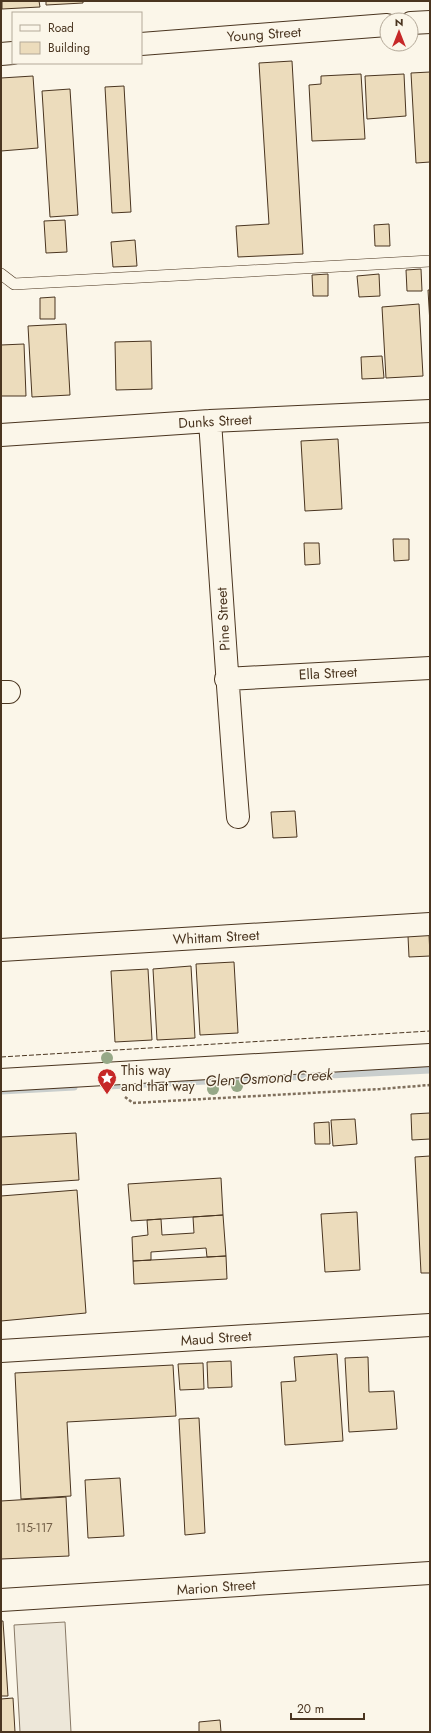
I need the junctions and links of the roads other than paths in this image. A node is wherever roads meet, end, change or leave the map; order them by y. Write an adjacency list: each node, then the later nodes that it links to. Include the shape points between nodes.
1 (430, 22): 2 (street)
2 (419, 23)
3 (379, 26): 4 (street, Young Street)
4 (142, 44)
5 (12, 53): 6 (street)
6 (1, 54)
7 (430, 261): 8 (lane, via 14,284)
8 (1, 274)
9 (430, 411): 10 (street, Dunks Street)
10 (210, 421): 11 (street, Dunks Street); 13 (street, Pine Street)
11 (1, 435)
12 (430, 668): 13 (street, Ella Street)
13 (226, 679): 14 (street, Pine Street)
14 (238, 817)
15 (430, 924): 16 (street, Whittam Street)
16 (1, 950)
17 (430, 1055): 18 (street)
18 (1, 1080)
19 (430, 1325): 20 (street, Maud Street)
20 (1, 1351)
21 (430, 1573): 22 (street, Marion Street)
22 (1, 1600)

